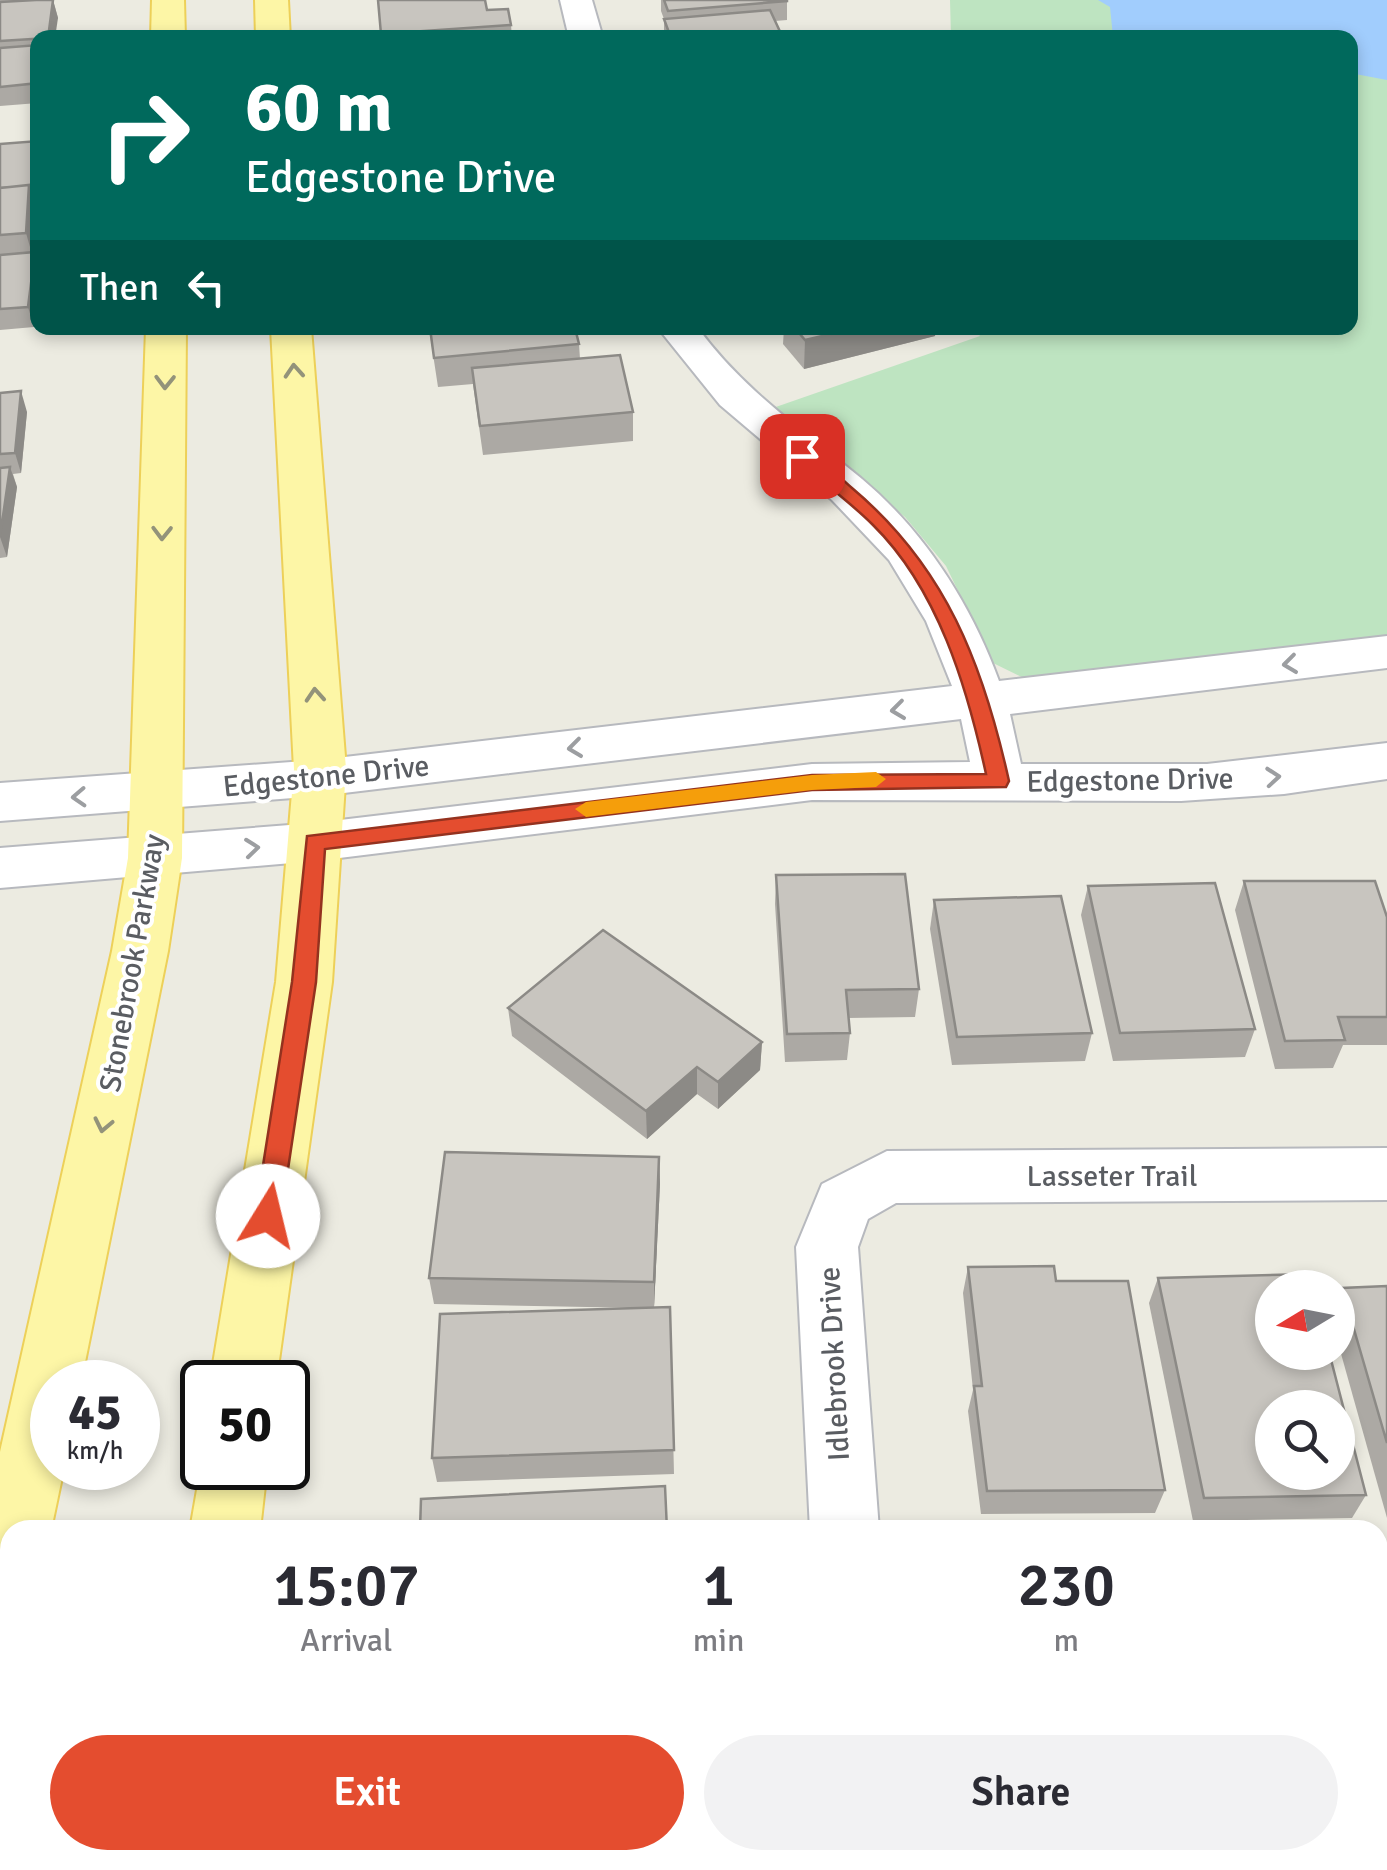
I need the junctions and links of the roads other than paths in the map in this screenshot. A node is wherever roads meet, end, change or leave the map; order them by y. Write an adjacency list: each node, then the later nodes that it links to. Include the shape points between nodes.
1 (168, 0): 4 (main road)
2 (271, 0): 5 (main road)
3 (576, 0): 6 (street)
4 (168, 30)
5 (273, 30)
6 (584, 30)
7 (166, 335): 15 (main road, Stonebrook Parkway, one-way to 15)
8 (291, 335): 13 (main road, one-way to 8)
9 (684, 335): 11 (street, via 734,398 896,539 941,603)
10 (1387, 652): 11 (street, Edgestone Drive, one-way to 11)
11 (980, 700): 13 (street, Edgestone Drive, one-way to 13); 14 (street)
12 (1387, 761): 14 (street, Edgestone Drive, one-way to 12, via 1185,783)
13 (319, 778): 15 (street, Edgestone Drive); 17 (main road)
14 (998, 781): 17 (street, Edgestone Drive, via 812,782)
15 (158, 793): 16 (street, Edgestone Drive, one-way to 16); 18 (main road, Stonebrook Parkway)
16 (0, 802)
17 (315, 842): 18 (street, Edgestone Drive, one-way to 17); 22 (main road, via 304,982)
18 (155, 858): 19 (street, Edgestone Drive); 24 (main road, Stonebrook Parkway, one-way to 24)
19 (0, 868)
20 (1387, 1174): 21 (street, Lasseter Trail, via 887,1177)
21 (844, 1202): 26 (street, Idlebrook Drive, via 827,1247)
22 (245, 1360)
23 (230, 1490): 25 (main road)
24 (18, 1520)
25 (226, 1520)
26 (843, 1520)

